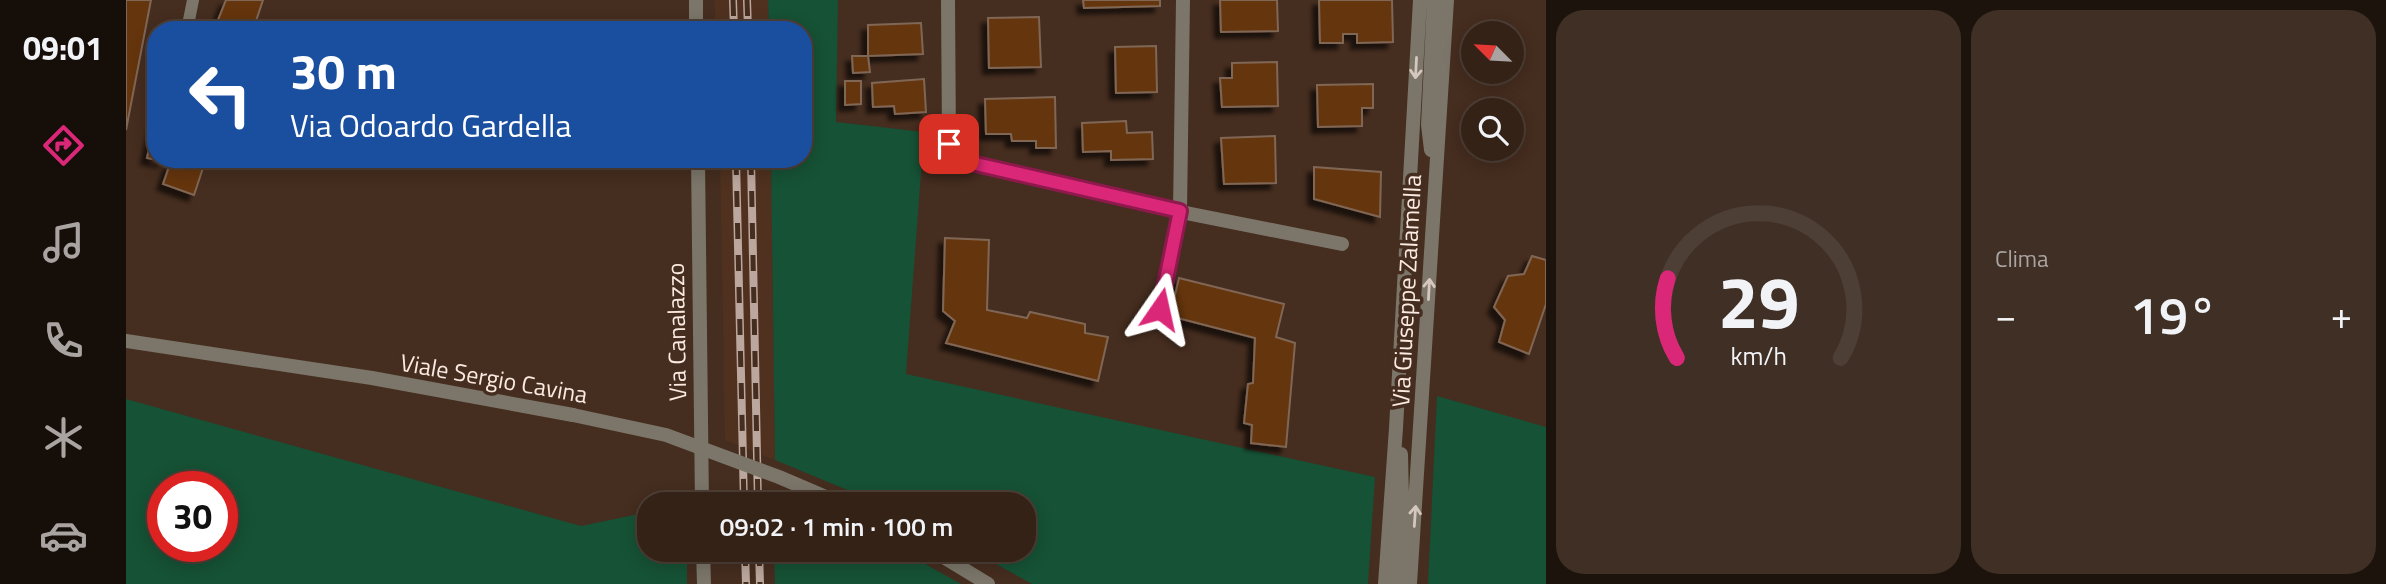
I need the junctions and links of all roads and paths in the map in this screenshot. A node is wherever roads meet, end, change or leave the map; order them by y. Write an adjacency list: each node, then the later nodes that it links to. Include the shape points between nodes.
1 (192, 0): 8 (lane)
2 (696, 0): 9 (street)
3 (948, 0): 12 (street, via 949,144 954,152 967,162 996,170)
4 (1183, 0): 12 (street)
5 (1420, 0): 16 (street, Via Giuseppe Zalamella, one-way to 16)
6 (1434, 0): 10 (street, via 1428,125)
7 (1447, 0): 10 (street, Via Giuseppe Zalamella)
8 (188, 21)
9 (696, 21)
10 (1436, 161): 25 (street, Via Giuseppe Zalamella, one-way to 10)
11 (698, 168): 17 (street, Via Canalazzo)
12 (1180, 211): 13 (street); 14 (street)
13 (1342, 244)
14 (1160, 309)
15 (126, 341): 18 (street, Viale Sergio Cavina, bridge, via 372,379 666,435)
16 (1396, 428): 23 (street, Via Giuseppe Zalamella); 24 (street, Via Giuseppe Zalamella, via 1403,465)
17 (702, 492)
18 (814, 492)
19 (703, 562): 22 (street)
20 (952, 562): 21 (street)
21 (987, 583)
22 (704, 584)
23 (1385, 584)
24 (1397, 584)
25 (1410, 584)

